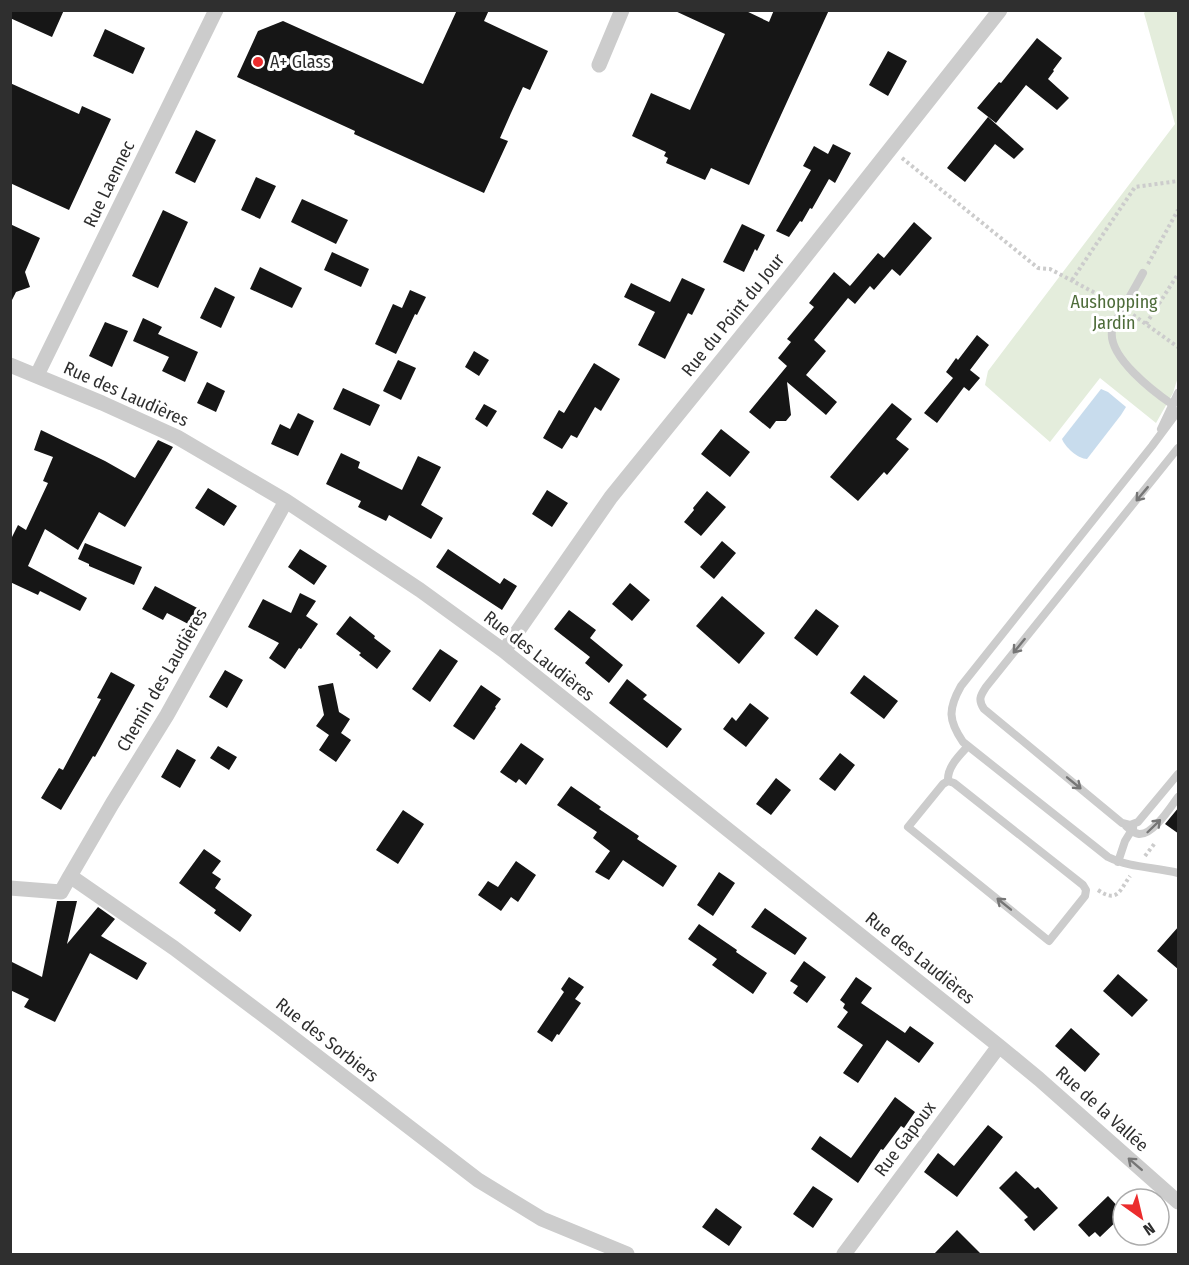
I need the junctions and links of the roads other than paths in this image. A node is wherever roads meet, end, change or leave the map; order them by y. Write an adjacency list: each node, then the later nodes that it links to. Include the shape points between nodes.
1 (216, 10): 7 (street, Rue Laennec)
2 (622, 10): 4 (street)
3 (1000, 10): 12 (street, Rue du Point du Jour, via 611,497)
4 (599, 65)
5 (1143, 273): 9 (lane, via 1112,330 1112,344 1141,380)
6 (10, 365): 7 (street, Rue des Laudières)
7 (37, 375): 11 (street, Rue des Laudières, via 177,437)
8 (1179, 393): 9 (lane)
9 (1176, 408): 13 (lane, via 1152,447 961,686 951,715 954,729)
10 (1179, 448): 18 (lane, one-way to 18, via 981,696 984,709)
11 (286, 501): 12 (street, Rue des Laudières); 22 (street, Chemin des Laudières, via 167,715)
12 (504, 651): 24 (street, Rue des Laudières)
13 (968, 746): 15 (lane, via 950,768); 20 (lane)
14 (1179, 774): 17 (lane)
15 (948, 781): 15 (lane, one-way to 15, via 1083,885 1085,896 1049,941 908,827)
16 (1179, 797): 19 (lane, one-way to 16, via 1147,833)
17 (1138, 822): 18 (lane); 19 (lane)
18 (1122, 823): 19 (lane)
19 (1131, 830): 20 (lane)
20 (1118, 862): 21 (lane)
21 (1179, 873)
22 (70, 876): 23 (street, via 61,892); 26 (street, Rue des Sorbiers, via 183,955 478,1180 542,1219)
23 (10, 888)
24 (999, 1046): 25 (street, Rue de la Vallée, one-way to 24); 27 (street, Rue Gapoux)
25 (1179, 1202)
26 (627, 1254)
27 (843, 1254)

